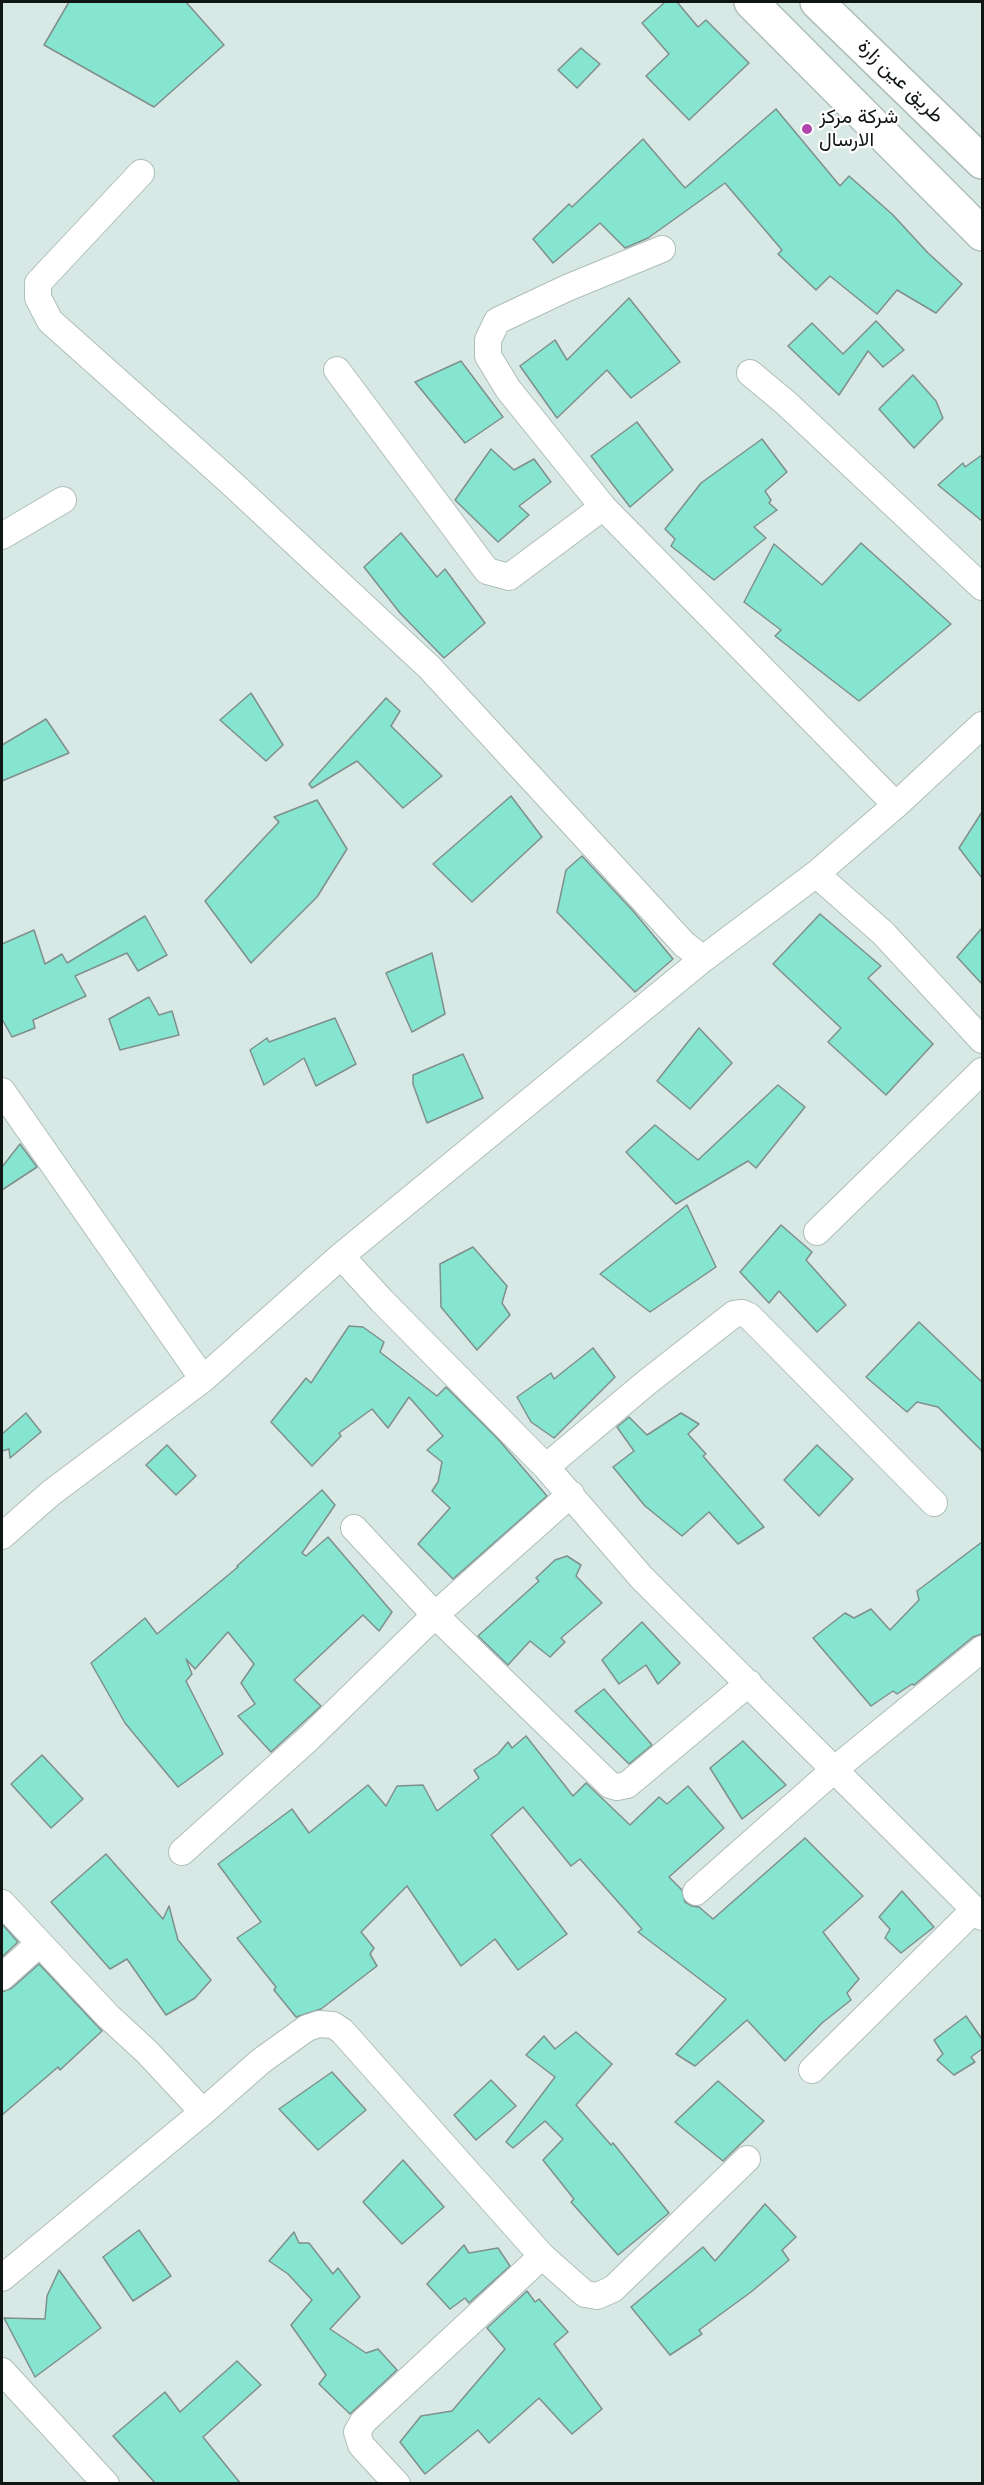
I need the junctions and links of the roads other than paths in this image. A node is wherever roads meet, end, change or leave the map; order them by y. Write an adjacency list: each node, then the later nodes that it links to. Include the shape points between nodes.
1 (751, 2): 5 (main road)
2 (817, 2): 3 (main road, طريق عين زارة)
3 (982, 162)
4 (141, 173): 16 (street, via 38,283 38,298 50,321 429,667)
5 (982, 234)
6 (662, 249): 10 (street, via 497,321 488,340 489,356 508,389)
7 (337, 370): 10 (street, via 488,571 509,577)
8 (750, 373): 12 (street)
9 (63, 500): 11 (street)
10 (603, 507): 14 (street)
11 (2, 536)
12 (982, 587)
13 (982, 725): 14 (street)
14 (896, 805): 15 (street)
15 (816, 874): 16 (street); 17 (street, via 883,933)
16 (703, 960): 21 (street)
17 (982, 1040)
18 (982, 1071): 20 (street)
19 (2, 1091): 22 (street)
20 (817, 1232)
21 (341, 1256): 22 (street); 23 (street)
22 (203, 1378): 27 (street, via 51,1493)
23 (546, 1467): 24 (street); 25 (street, via 655,1376 734,1314 742,1313)
24 (571, 1494): 28 (street); 30 (street, via 641,1577)
25 (934, 1503)
26 (354, 1528): 28 (street)
27 (2, 1536)
28 (435, 1615): 30 (street, via 610,1785 617,1787 627,1785); 32 (street, via 308,1739)
29 (982, 1649): 31 (street)
30 (749, 1683): 31 (street)
31 (834, 1769): 33 (street); 35 (street)
32 (182, 1852)
33 (696, 1893)
34 (2, 1904): 36 (street)
35 (979, 1913): 38 (street)
36 (39, 1944): 37 (street); 39 (street)
37 (2, 1977)
38 (812, 2070)
39 (203, 2112): 41 (street, via 261,2061 307,2028 333,2025 363,2052); 42 (street)
40 (747, 2159): 41 (street, via 614,2289 597,2296 585,2294)
41 (542, 2256): 45 (street, via 363,2422 357,2432 361,2445)
42 (2, 2278)
43 (2, 2371): 44 (street)
44 (106, 2484)
45 (397, 2484)

